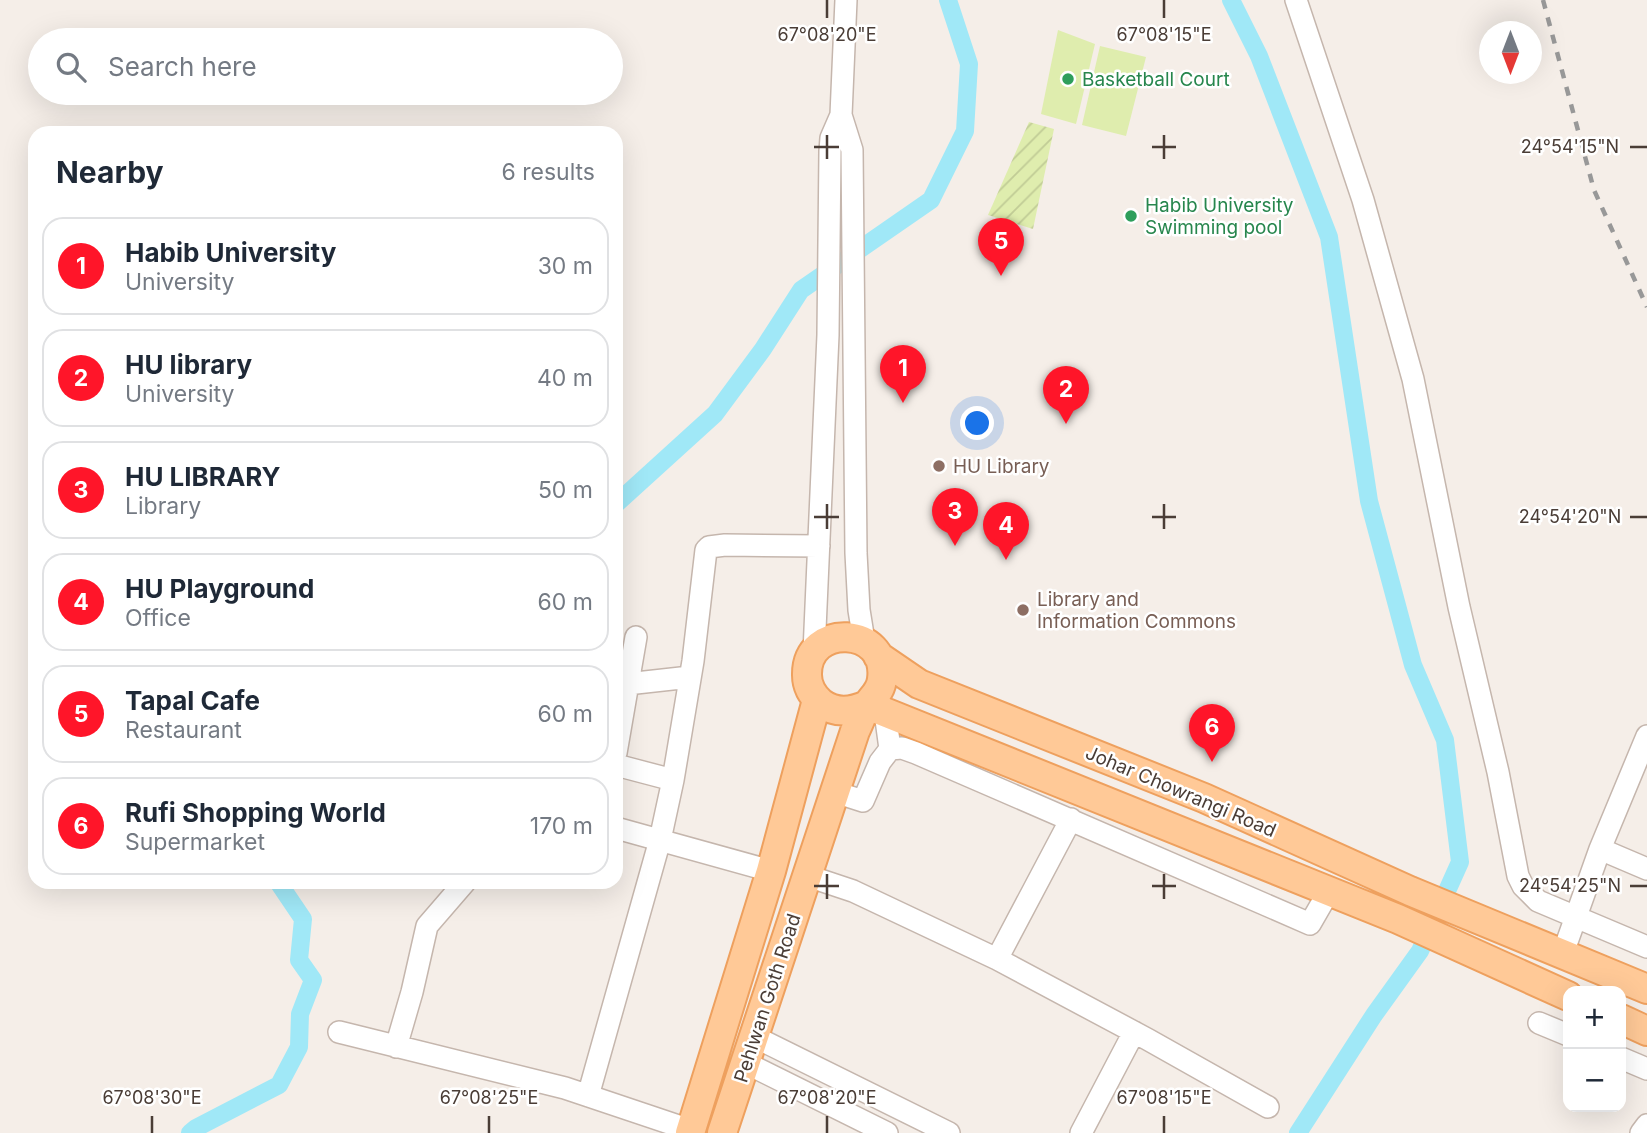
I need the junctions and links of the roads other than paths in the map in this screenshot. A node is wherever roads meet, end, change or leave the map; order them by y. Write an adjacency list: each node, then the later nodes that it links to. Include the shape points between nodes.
1 (846, 0): 3 (street)
2 (1296, 0): 27 (street, via 1363,200 1413,379 1518,876 1538,901)
3 (841, 116): 4 (street, via 831,138); 6 (street, via 851,140 859,610)
4 (819, 547): 7 (street); 8 (street, via 709,547)
5 (636, 637): 9 (street)
6 (871, 648): 7 (main road, via 851,636 836,637); 12 (main road, via 883,668); 29 (main road, Johar Chowrangi Road, via 919,684 1204,798 1410,891)
7 (814, 652): 11 (main road, via 807,677)
8 (690, 677): 9 (street); 16 (street)
9 (627, 684): 10 (street)
10 (623, 694)
11 (817, 700): 12 (main road, via 841,712); 23 (main road, Pehlwan Goth Road)
12 (876, 708): 14 (street); 17 (main road, Pehlwan Goth Road); 26 (main road, Johar Chowrangi Road)
13 (1647, 736): 21 (street)
14 (890, 749): 17 (street, via 863,801); 18 (street, via 916,753)
15 (623, 767): 16 (street)
16 (673, 780): 20 (street)
17 (835, 792): 24 (main road, Pehlwan Goth Road)
18 (1071, 819): 26 (street, via 1310,924); 30 (street)
19 (623, 830): 20 (street)
20 (660, 840): 23 (street); 43 (street)
21 (1600, 849): 22 (street); 27 (street)
22 (1647, 869)
23 (771, 871): 46 (main road, Pehlwan Goth Road)
24 (808, 876): 30 (street, via 853,891); 40 (main road, Pehlwan Goth Road)
25 (459, 889): 39 (street, via 427,926)
26 (1329, 891): 32 (main road, Johar Chowrangi Road)
27 (1575, 916): 28 (street); 29 (street)
28 (1647, 947)
29 (1563, 953): 31 (main road, Johar Chowrangi Road)
30 (997, 959): 37 (street)
31 (1647, 989)
32 (1563, 994)
33 (1626, 1021): 35 (main road)
34 (1539, 1023): 38 (street)
35 (1647, 1031)
36 (339, 1032): 39 (street)
37 (1134, 1032): 44 (street); 50 (street)
38 (1563, 1033)
39 (396, 1047): 43 (street)
40 (751, 1050): 47 (main road, Pehlwan Goth Road); 48 (street); 49 (street)
41 (1626, 1060): 42 (street)
42 (1647, 1069)
43 (588, 1096): 46 (street)
44 (1268, 1107)
45 (1647, 1125): 51 (street)
46 (690, 1132)
47 (722, 1133)
48 (887, 1133)
49 (948, 1133)
50 (1081, 1133)
51 (1641, 1133)

